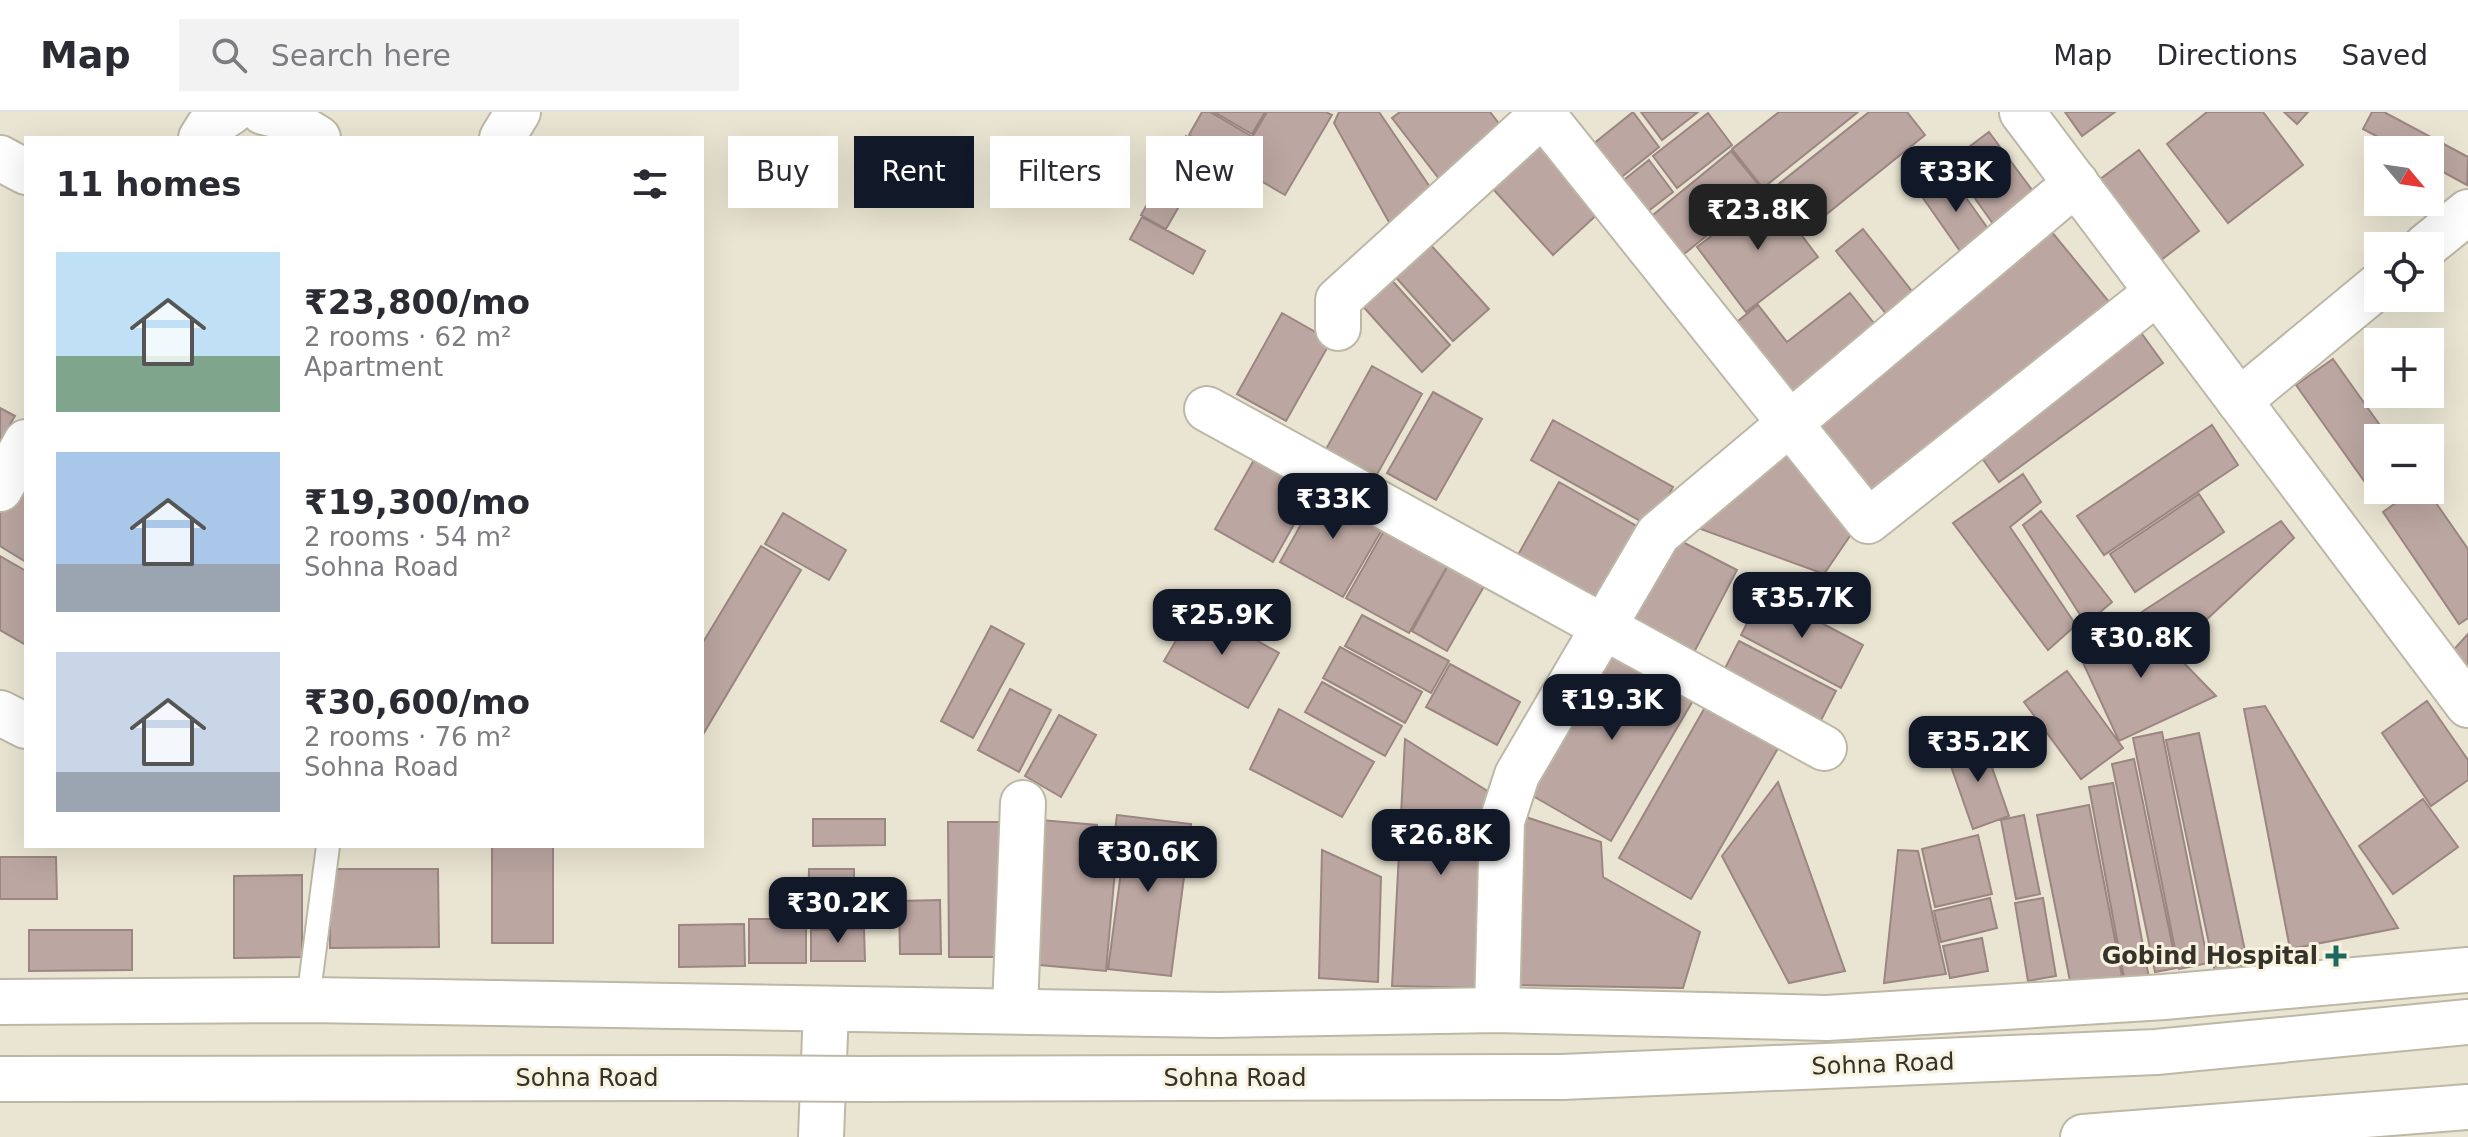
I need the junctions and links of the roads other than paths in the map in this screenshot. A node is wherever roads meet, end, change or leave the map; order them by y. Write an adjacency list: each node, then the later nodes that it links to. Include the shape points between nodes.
1 (231, 112): 6 (main road)
2 (263, 112): 7 (main road)
3 (518, 112): 8 (main road)
4 (2022, 112): 11 (main road)
5 (1543, 113): 16 (main road, via 1338,300); 19 (main road)
6 (202, 136)
7 (315, 136)
8 (503, 136)
9 (0, 158): 10 (main road)
10 (24, 171)
11 (2076, 183): 14 (main road); 19 (main road)
12 (2468, 212): 13 (main road)
13 (2443, 232)
14 (2156, 293): 17 (main road); 19 (main road, via 1868,521)
15 (2364, 298): 17 (main road)
16 (1338, 328)
17 (2239, 401): 23 (main road)
18 (1207, 409): 22 (main road)
19 (1787, 424): 22 (main road, via 1658,534)
20 (24, 446): 21 (main road)
21 (0, 489)
22 (1605, 624): 26 (main road); 34 (main road, via 1517,775 1502,821)
23 (2468, 705)
24 (0, 713): 25 (main road)
25 (24, 725)
26 (1824, 748)
27 (1023, 803): 33 (main road)
28 (328, 848): 30 (lane)
29 (2468, 970): 34 (main road, via 2164,997 1827,1018)
30 (308, 1000): 31 (main road); 32 (main road)
31 (0, 1002)
32 (826, 1009): 33 (main road); 38 (main road)
33 (1015, 1009): 34 (main road, via 1217,1015)
34 (1497, 1010)
35 (2468, 1022): 36 (main road, Sohna Road, bridge, via 2156,1052 1562,1077)
36 (0, 1079)
37 (2468, 1107): 39 (main road)
38 (821, 1137)
39 (2083, 1137)

